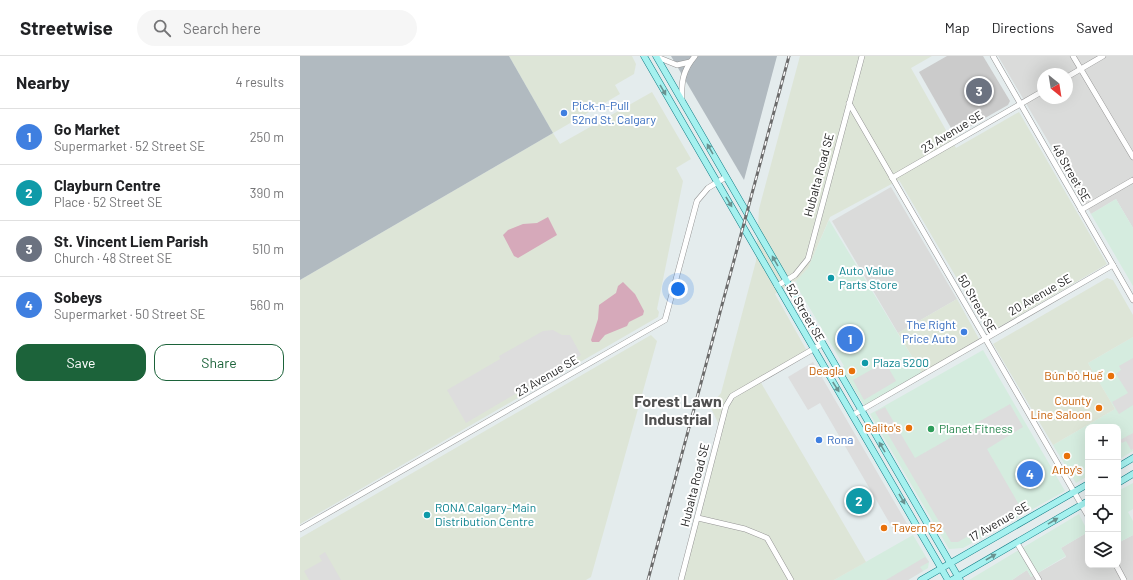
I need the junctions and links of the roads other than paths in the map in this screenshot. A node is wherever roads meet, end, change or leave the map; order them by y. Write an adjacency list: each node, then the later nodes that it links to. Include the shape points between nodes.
1 (644, 56): 19 (main road, 52 Street SE, one-way to 19)
2 (695, 56): 8 (street)
3 (862, 56): 13 (street, Hubalta Road SE)
4 (992, 56): 14 (street, 48 Street SE)
5 (1073, 56): 9 (street)
6 (1103, 56): 9 (street)
7 (656, 57): 8 (street, via 677,65); 12 (main road, 52 Street SE)
8 (690, 62): 12 (street, via 681,84)
9 (1081, 69): 10 (street); 15 (street)
10 (1073, 74)
11 (1037, 94): 14 (street, 23 Avenue SE)
12 (682, 100): 16 (main road, 52 Street SE, one-way to 12)
13 (849, 103): 17 (street, 50 Street SE); 22 (street, Hubalta Road SE, via 808,259 795,275)
14 (1020, 104): 17 (street, 23 Avenue SE); 20 (street, 48 Street SE)
15 (1133, 157)
16 (726, 177): 19 (street, 23 Avenue SE); 22 (main road, 52 Street SE, one-way to 16)
17 (892, 178): 25 (street, 50 Street SE)
18 (1133, 180): 20 (street)
19 (717, 183): 23 (main road, 52 Street SE, one-way to 23); 40 (street, 23 Avenue SE, via 708,188 697,201 665,320)
20 (1081, 210): 21 (street, 48 Street SE)
21 (1113, 265): 24 (street, 48 Street SE); 25 (street, 20 Avenue SE)
22 (786, 281): 23 (street, Hubalta Road SE); 26 (main road, 52 Street SE)
23 (777, 286): 27 (main road, 52 Street SE)
24 (1133, 300)
25 (985, 339): 28 (street, 20 Avenue SE); 35 (street, 50 Street SE)
26 (822, 344): 27 (street); 28 (main road, 52 Street SE)
27 (813, 350): 29 (main road, 52 Street SE, one-way to 29); 39 (street, Hubalta Road SE, via 732,396 726,406)
28 (861, 410): 29 (street, 20 Avenue SE); 42 (main road, 52 Street SE, one-way to 28)
29 (853, 415): 43 (main road, 52 Street SE, one-way to 43)
30 (1133, 458): 31 (main road)
31 (1121, 465)
32 (1133, 474): 33 (main road)
33 (1121, 481)
34 (1085, 486): 35 (main road, 17 Avenue SE)
35 (1074, 492): 37 (street, 50 Street SE); 42 (main road, 17 Avenue SE)
36 (1085, 503): 37 (main road)
37 (1081, 505): 38 (street, 50 Street SE); 41 (main road, one-way to 37)
38 (1085, 511)
39 (698, 518): 46 (street, Hubalta Road SE); 47 (street, via 745,529 767,538)
40 (300, 529)
41 (1017, 543): 45 (main road, one-way to 41); 50 (street)
42 (950, 564): 43 (main road, 17 Avenue SE); 45 (main road, 52 Street SE)
43 (942, 568): 48 (main road, 17 Avenue SE); 49 (main road, 52 Street SE)
44 (1118, 568): 51 (street)
45 (956, 579)
46 (681, 580)
47 (790, 580)
48 (921, 580)
49 (948, 580)
50 (1038, 580)
51 (1124, 580)

